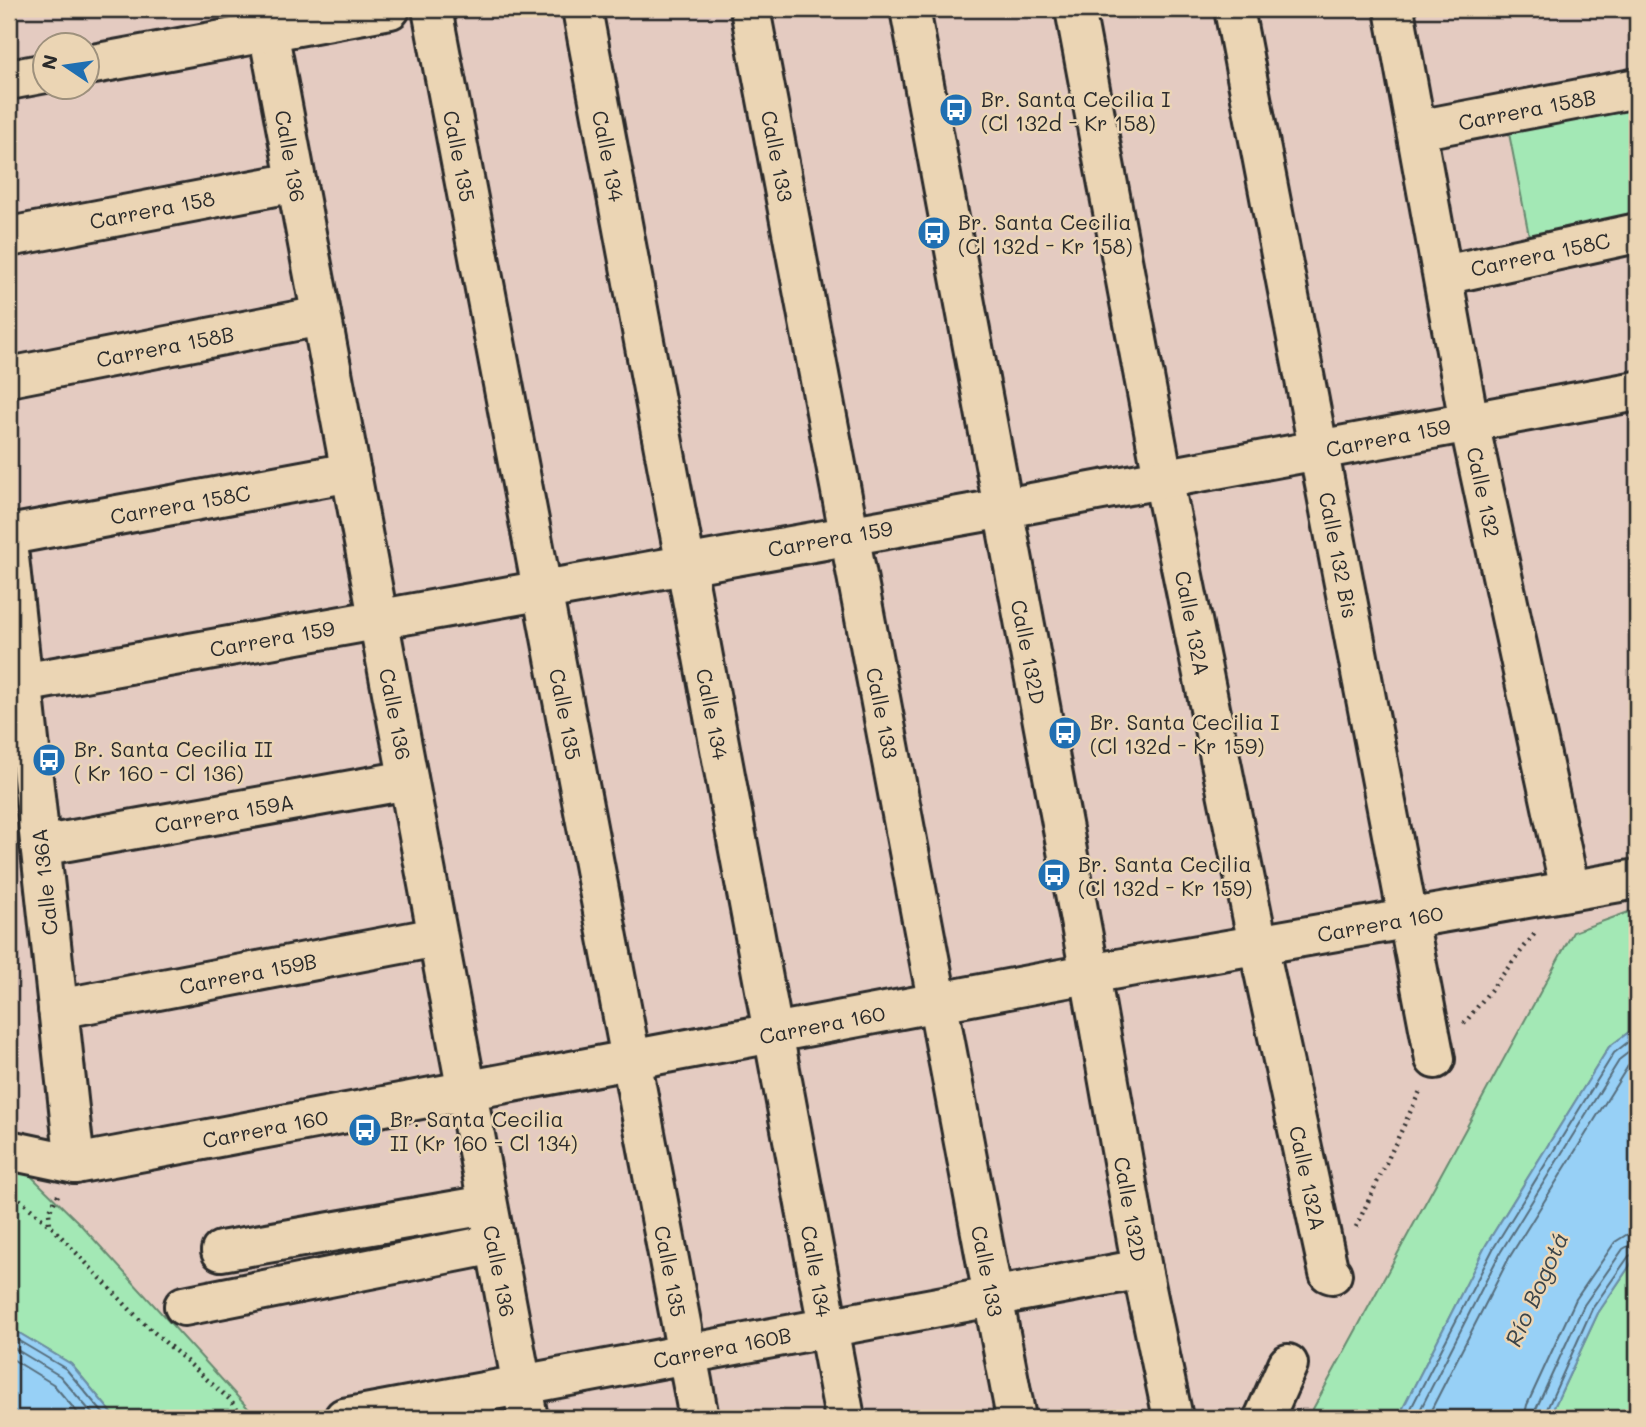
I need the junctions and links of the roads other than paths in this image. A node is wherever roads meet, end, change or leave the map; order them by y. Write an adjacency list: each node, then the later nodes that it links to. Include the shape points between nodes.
1 (390, 9): 9 (street)
2 (432, 9): 31 (street, Calle 135)
3 (582, 9): 30 (street, Calle 134)
4 (750, 9): 28 (street, Calle 133)
5 (910, 9): 26 (street, Calle 132D)
6 (1074, 9): 25 (street, Calle 132A)
7 (1234, 9): 23 (street, Calle 132 Bis)
8 (1394, 9): 14 (street, Calle 132)
9 (266, 20): 10 (street); 15 (street, Calle 136)
10 (102, 61)
11 (32, 76): 12 (street)
12 (9, 80)
13 (1637, 88): 14 (street, Carrera 158B)
14 (1417, 130): 18 (street, Calle 132)
15 (296, 182): 17 (street, Carrera 158); 19 (street, Calle 136)
16 (1637, 233): 18 (street, Carrera 158C)
17 (9, 237)
18 (1444, 275): 22 (street, Calle 132)
19 (321, 316): 20 (street, Carrera 158B); 24 (street, Calle 136)
20 (9, 377)
21 (1635, 402): 22 (street, Carrera 159)
22 (1469, 422): 23 (street, Carrera 159); 37 (street, Calle 132)
23 (1319, 450): 25 (street, Carrera 159); 38 (street, Calle 132 Bis)
24 (351, 472): 27 (street, Carrera 158C); 32 (street, Calle 136)
25 (1163, 478): 26 (street, Carrera 159); 40 (street, Calle 132A)
26 (1002, 508): 28 (street, Carrera 159); 41 (street, Calle 132D)
27 (9, 535)
28 (850, 535): 30 (street, Carrera 159); 42 (street, Calle 133)
29 (9, 558): 33 (street, Calle 136A)
30 (685, 564): 31 (street, Carrera 159); 44 (street, Calle 134)
31 (542, 590): 32 (street, Carrera 159); 45 (street, Calle 135)
32 (378, 619): 33 (street, Carrera 159); 34 (street, Calle 136)
33 (15, 661): 35 (street, Calle 136A)
34 (408, 779): 35 (street, Carrera 159A); 39 (street, Calle 136)
35 (40, 846): 43 (street, Calle 136A)
36 (1637, 879): 37 (street, Carrera 160)
37 (1570, 890): 38 (street, Carrera 160)
38 (1409, 918): 40 (street, Carrera 160); 46 (street, Calle 132 Bis)
39 (438, 937): 43 (street, Carrera 159B); 47 (street, Calle 136)
40 (1258, 944): 41 (street, Carrera 160); 54 (street, Calle 132A)
41 (1090, 974): 42 (street, Carrera 160); 53 (street, Calle 132D)
42 (937, 1002): 44 (street, Carrera 160); 55 (street, Calle 133)
43 (58, 1009): 49 (street, Calle 136A)
44 (773, 1033): 45 (street, Carrera 160); 57 (street, Calle 134)
45 (631, 1059): 47 (street, Carrera 160); 58 (street, Calle 135)
46 (1435, 1059)
47 (466, 1091): 49 (street, Carrera 160); 50 (street, Calle 136)
48 (9, 1150): 49 (street, Carrera 160)
49 (75, 1164)
50 (487, 1205): 51 (street, Calle 136); 52 (street)
51 (495, 1244): 56 (street); 60 (street, Calle 136)
52 (221, 1251)
53 (1142, 1269): 55 (street, Carrera 160B); 65 (street, Calle 132D)
54 (1332, 1274)
55 (993, 1296): 57 (street, Carrera 160B); 64 (street, Calle 133)
56 (184, 1307)
57 (828, 1328): 58 (street, Carrera 160B); 63 (street, Calle 134)
58 (687, 1354): 60 (street, Carrera 160B); 62 (street, Calle 135)
59 (1288, 1364): 66 (street)
60 (524, 1402): 61 (street, Carrera 160B)
61 (344, 1418)
62 (699, 1418)
63 (845, 1418)
64 (1016, 1418)
65 (1173, 1418)
66 (1264, 1418)

